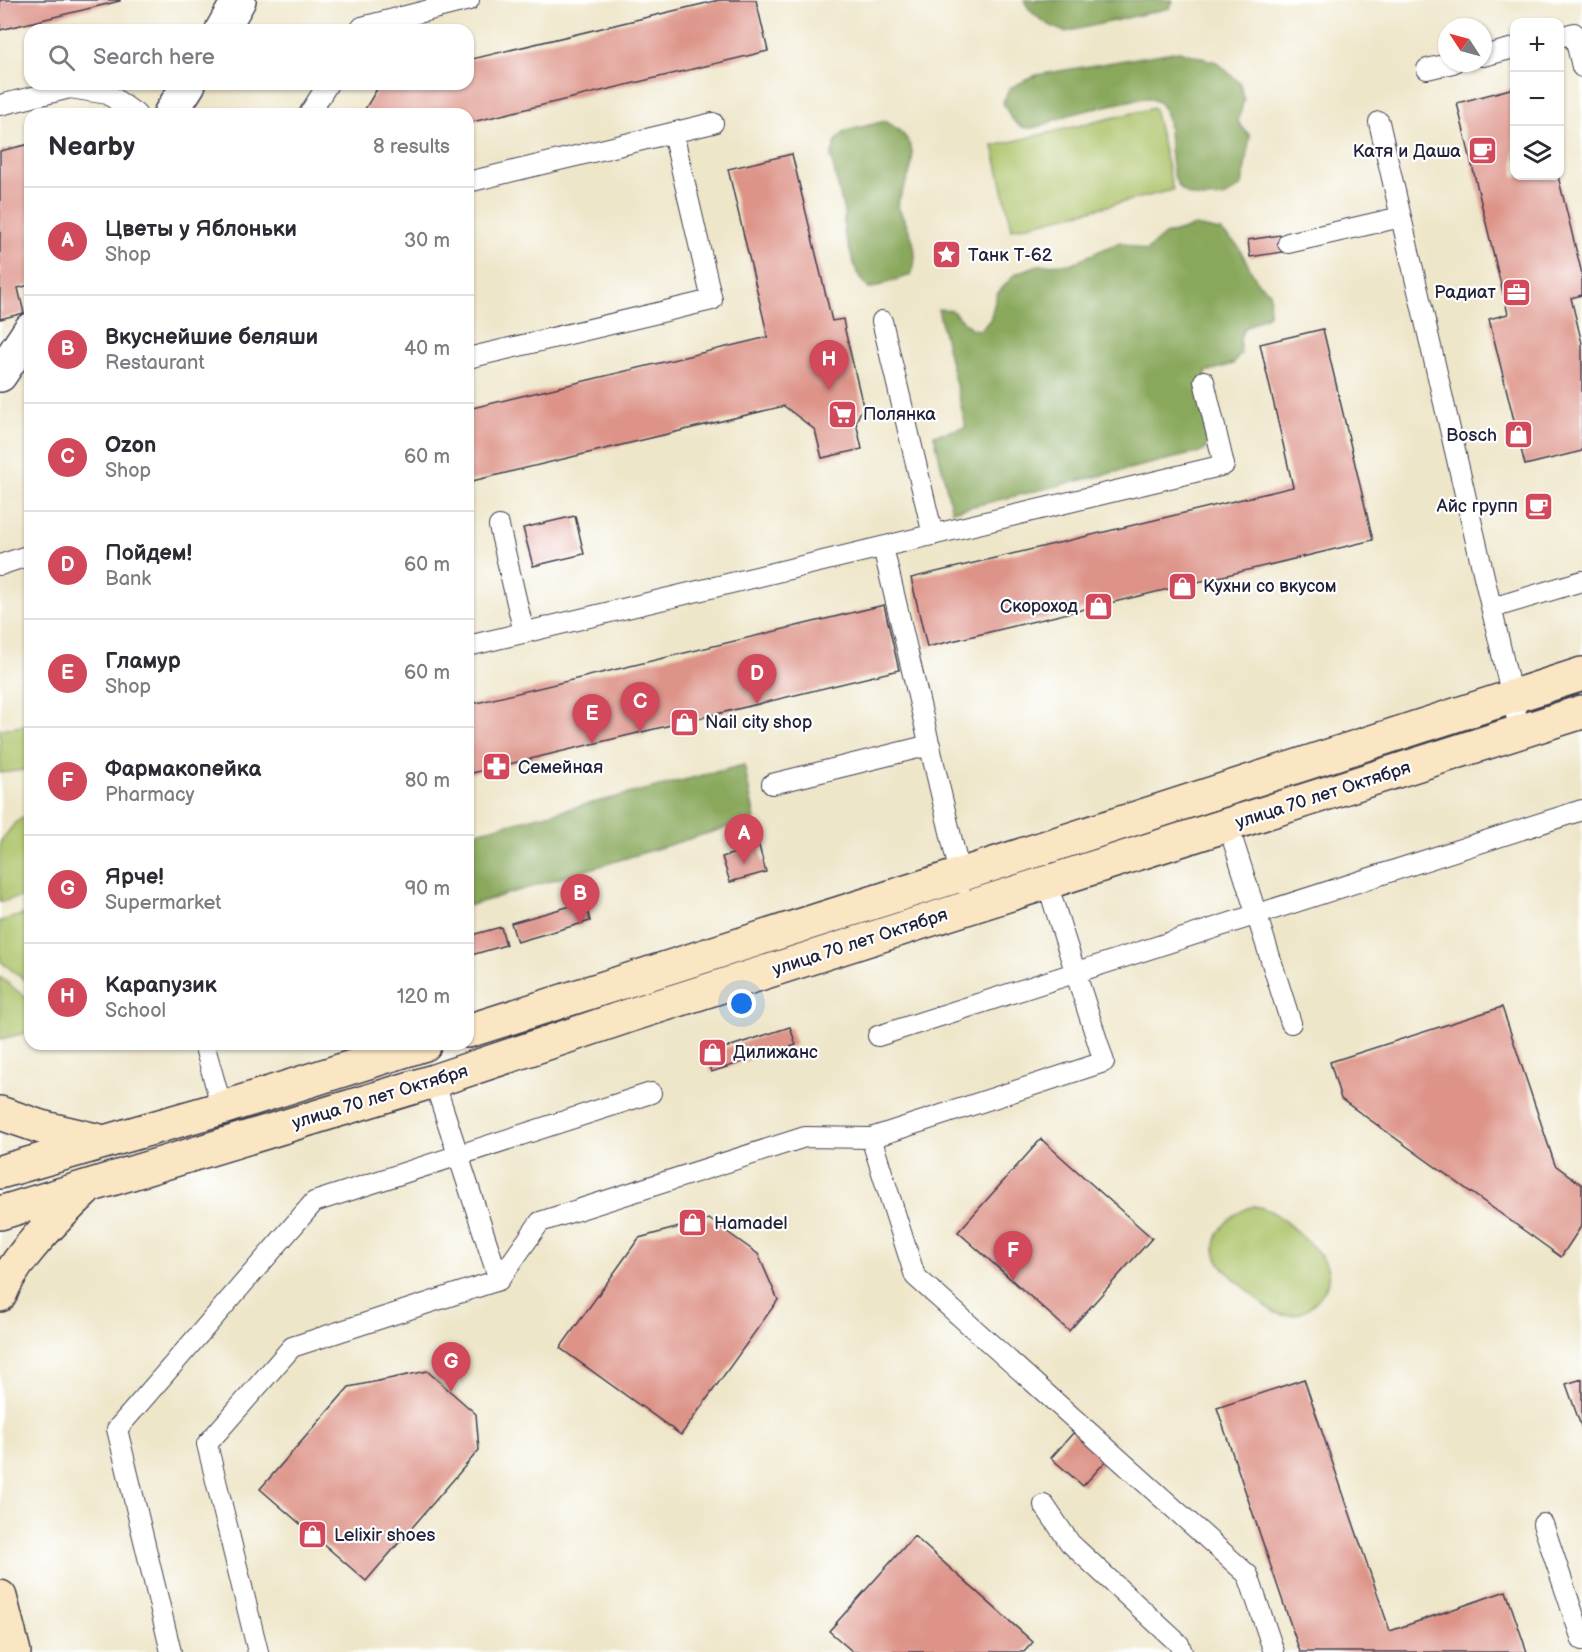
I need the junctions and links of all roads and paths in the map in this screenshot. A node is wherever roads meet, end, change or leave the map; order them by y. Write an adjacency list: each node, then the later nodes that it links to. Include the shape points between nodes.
1 (239, 0): 3 (street)
2 (469, 0): 4 (lane)
3 (225, 24)
4 (374, 24)
5 (1564, 36): 9 (lane, via 1574,33)
6 (1510, 49): 7 (lane)
7 (1492, 54)
8 (1438, 66): 10 (lane)
9 (1582, 67)
10 (1427, 69)
11 (62, 90): 15 (lane)
12 (83, 90): 16 (lane, via 108,94)
13 (185, 90): 17 (street)
14 (324, 90): 18 (lane)
15 (0, 105)
16 (128, 108)
17 (174, 108)
18 (313, 108)
19 (1379, 122): 23 (lane)
20 (713, 123): 21 (lane)
21 (672, 133): 22 (lane); 27 (lane, via 712,300)
22 (474, 177)
23 (1401, 217): 24 (lane); 36 (lane)
24 (1288, 243)
25 (882, 321): 31 (lane)
26 (24, 339): 28 (street)
27 (474, 357)
28 (0, 375)
29 (1204, 381): 31 (lane, via 1224,465)
30 (499, 526): 37 (lane)
31 (933, 535): 32 (lane)
32 (883, 547): 37 (lane); 43 (lane)
33 (24, 557): 34 (lane)
34 (0, 565)
35 (1582, 581): 36 (lane)
36 (1492, 608): 40 (lane)
37 (524, 633): 38 (lane)
38 (474, 645)
39 (1582, 674): 40 (main road, улица 70 лет Октября)
40 (1511, 696): 42 (lane); 47 (main road, улица 70 лет Октября)
41 (1582, 712): 42 (main road, улица 70 лет Октября)
42 (1520, 732): 46 (main road, улица 70 лет Октября)
43 (930, 745): 44 (lane); 47 (lane)
44 (772, 784)
45 (1582, 810): 50 (lane)
46 (1228, 825): 48 (main road, улица 70 лет Октября); 50 (lane)
47 (960, 875): 49 (lane); 53 (main road, улица 70 лет Октября)
48 (1047, 883): 49 (main road, улица 70 лет Октября); 51 (lane)
49 (968, 908): 57 (main road, улица 70 лет Октября)
50 (1257, 914): 51 (lane); 52 (lane)
51 (1075, 972): 54 (lane); 61 (lane, via 1104,1062)
52 (1291, 1023)
53 (474, 1028)
54 (878, 1036)
55 (206, 1050): 59 (lane)
56 (406, 1050): 59 (main road, улица 70 лет Октября)
57 (434, 1081): 63 (lane); 65 (main road, улица 70 лет Октября)
58 (651, 1093): 63 (lane)
59 (222, 1108): 62 (main road, улица 70 лет Октября)
60 (0, 1113): 62 (main road, via 41,1128)
61 (871, 1138): 67 (lane, via 805,1137 540,1222); 77 (lane, via 915,1276 1248,1575)
62 (102, 1141): 64 (main road, улица 70 лет Октября)
63 (459, 1156): 67 (lane); 74 (lane, via 314,1202 117,1429)
64 (0, 1172)
65 (89, 1187): 66 (main road, улица 70 лет Октября); 68 (main road, via 26,1253)
66 (0, 1213)
67 (499, 1280): 75 (lane, via 292,1347 207,1444)
68 (0, 1295)
69 (1044, 1505): 76 (lane, via 1070,1543 1179,1644)
70 (1543, 1524): 72 (lane)
71 (0, 1597): 73 (main road)
72 (1582, 1640)
73 (14, 1652)
74 (171, 1652)
75 (258, 1652)
76 (1182, 1652)
77 (1274, 1652)

